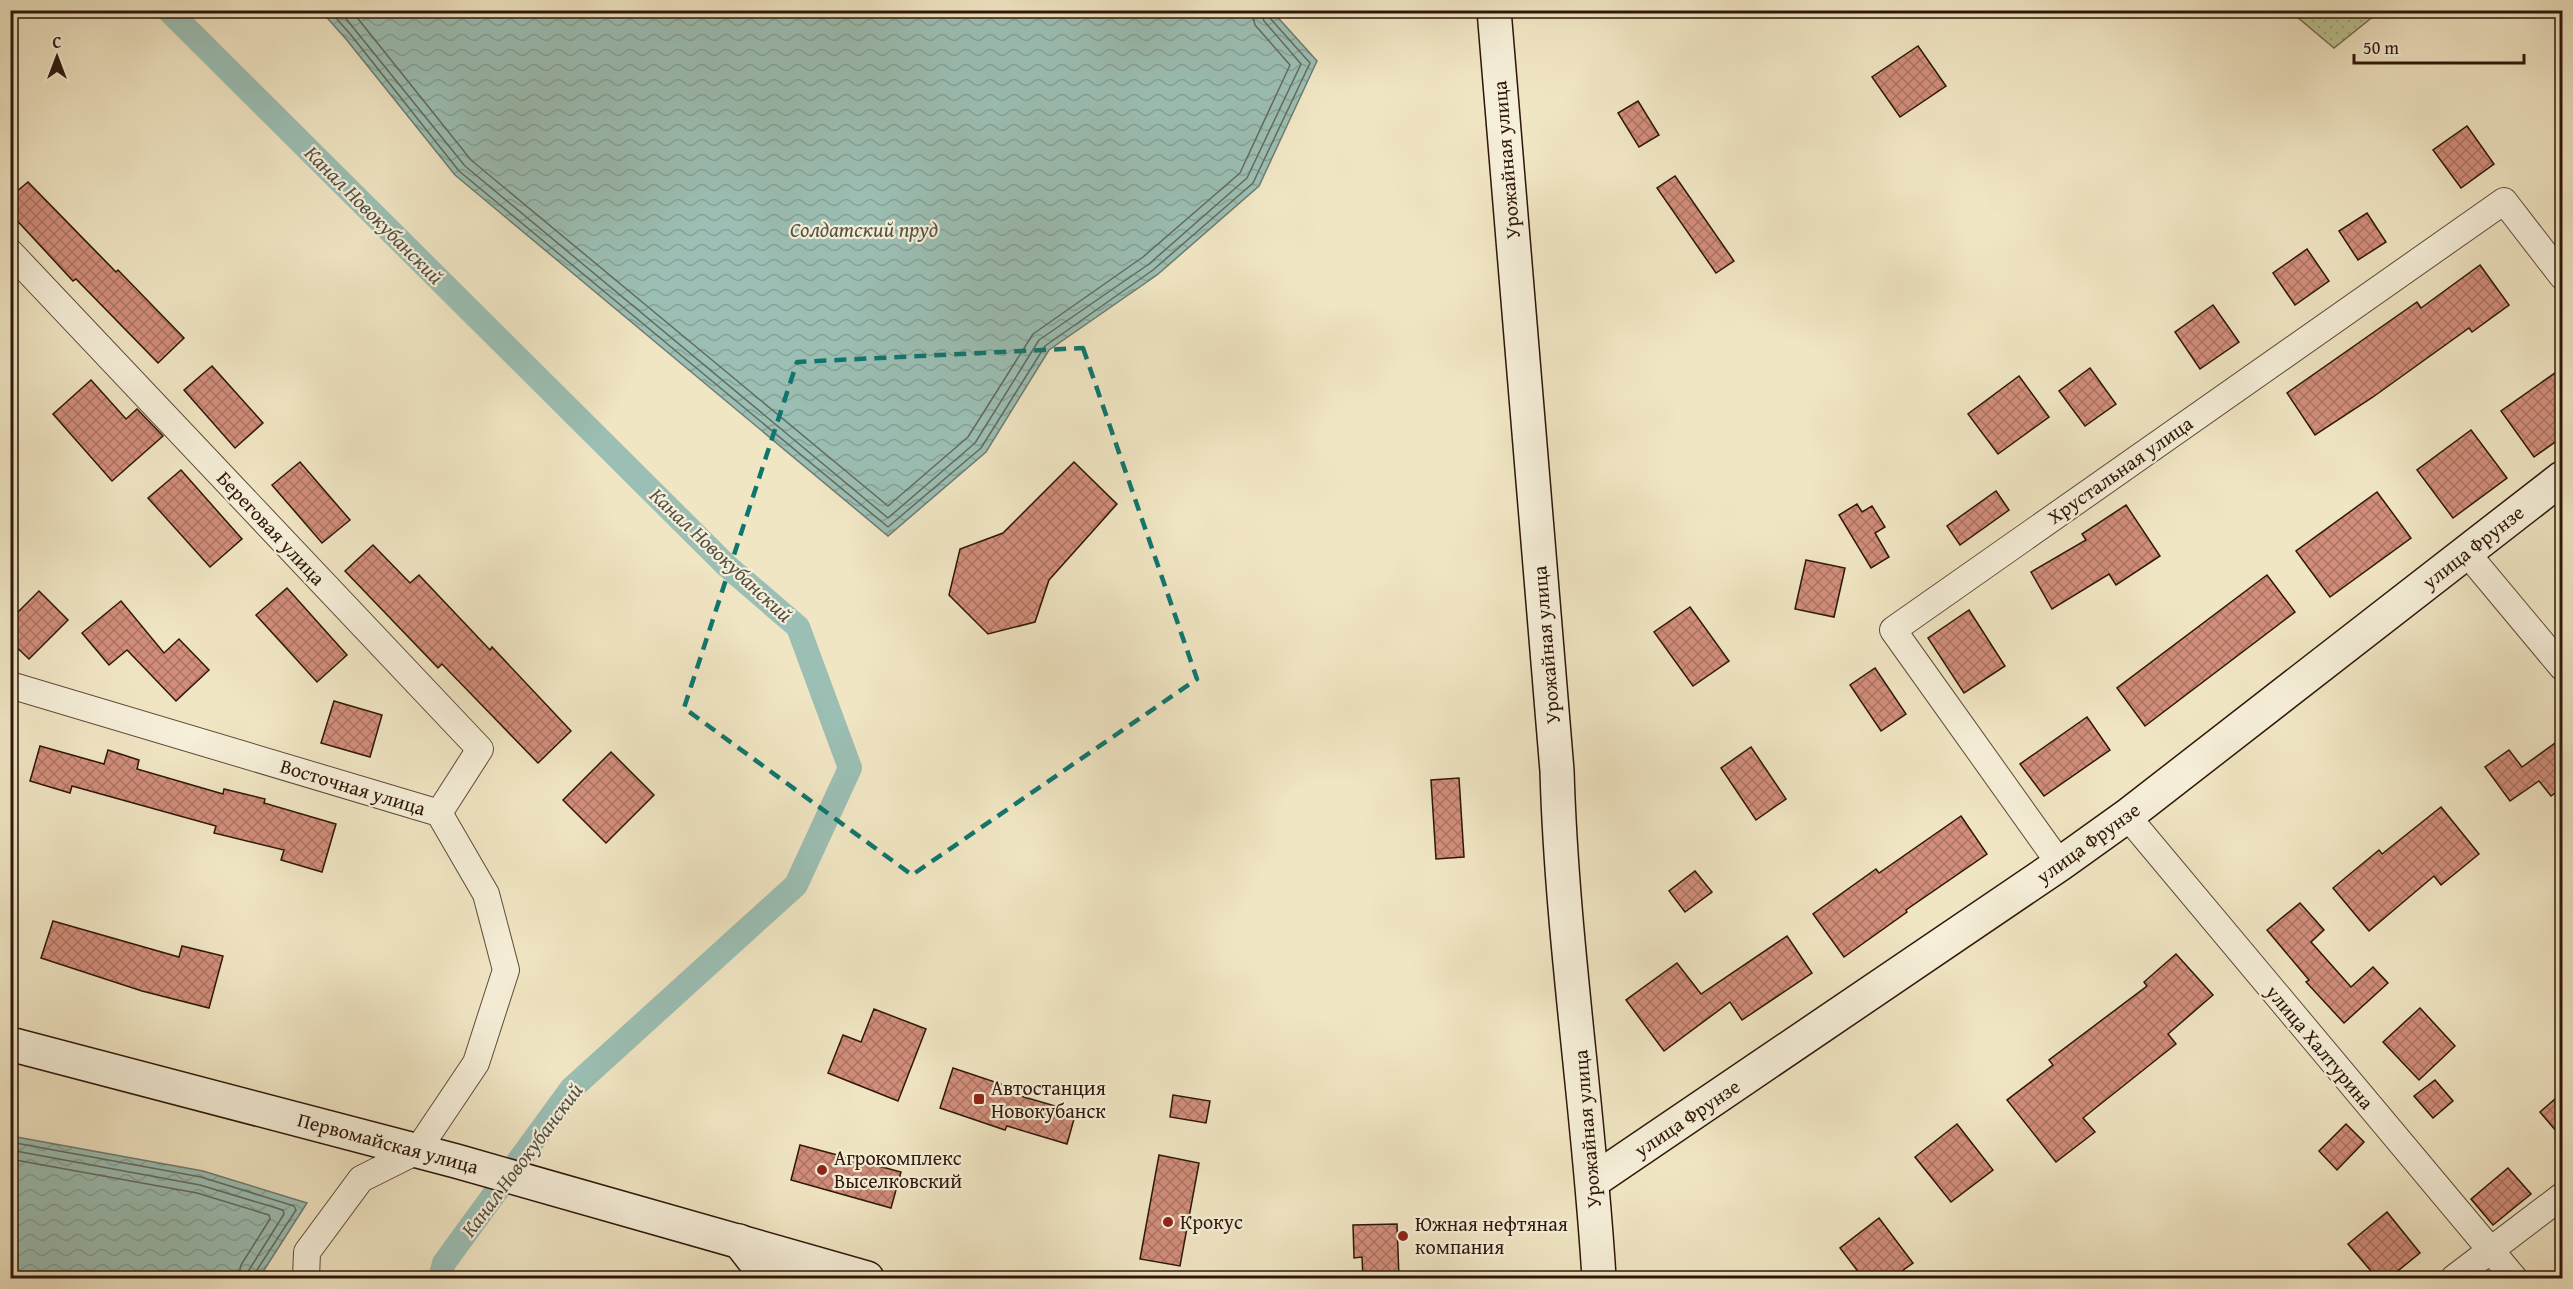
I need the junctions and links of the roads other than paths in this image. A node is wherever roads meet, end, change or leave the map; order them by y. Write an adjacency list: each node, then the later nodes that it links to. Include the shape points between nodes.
1 (1494, 10): 13 (main road, Урожайная улица, via 1557,771 1560,851)
2 (10, 252): 8 (street, Береговая улица, via 480,749)
3 (2562, 276): 10 (street, Хрустальная улица, via 2504,201 1893,630)
4 (2562, 478): 5 (main road, улица Фрунзе)
5 (2466, 552): 6 (street); 9 (main road, улица Фрунзе)
6 (2562, 667)
7 (10, 685): 8 (street, Восточная улица)
8 (439, 813): 12 (street, Восточная улица, via 486,894 506,970 476,1063)
9 (2127, 816): 10 (main road, улица Фрунзе); 16 (street, улица Халтурина)
10 (2060, 864): 13 (main road, улица Фрунзе)
11 (10, 1044): 12 (main road, Первомайская улица)
12 (417, 1151): 15 (main road, Первомайская улица); 17 (street, via 361,1179 307,1252)
13 (1593, 1181): 20 (main road, Урожайная улица)
14 (2562, 1196): 16 (street)
15 (739, 1241): 18 (main road); 19 (main road, Первомайская улица)
16 (2491, 1251): 21 (street); 22 (street, улица Халтурина)
17 (306, 1278)
18 (768, 1278)
19 (867, 1278)
20 (1599, 1278)
21 (2454, 1278)
22 (2514, 1278)

